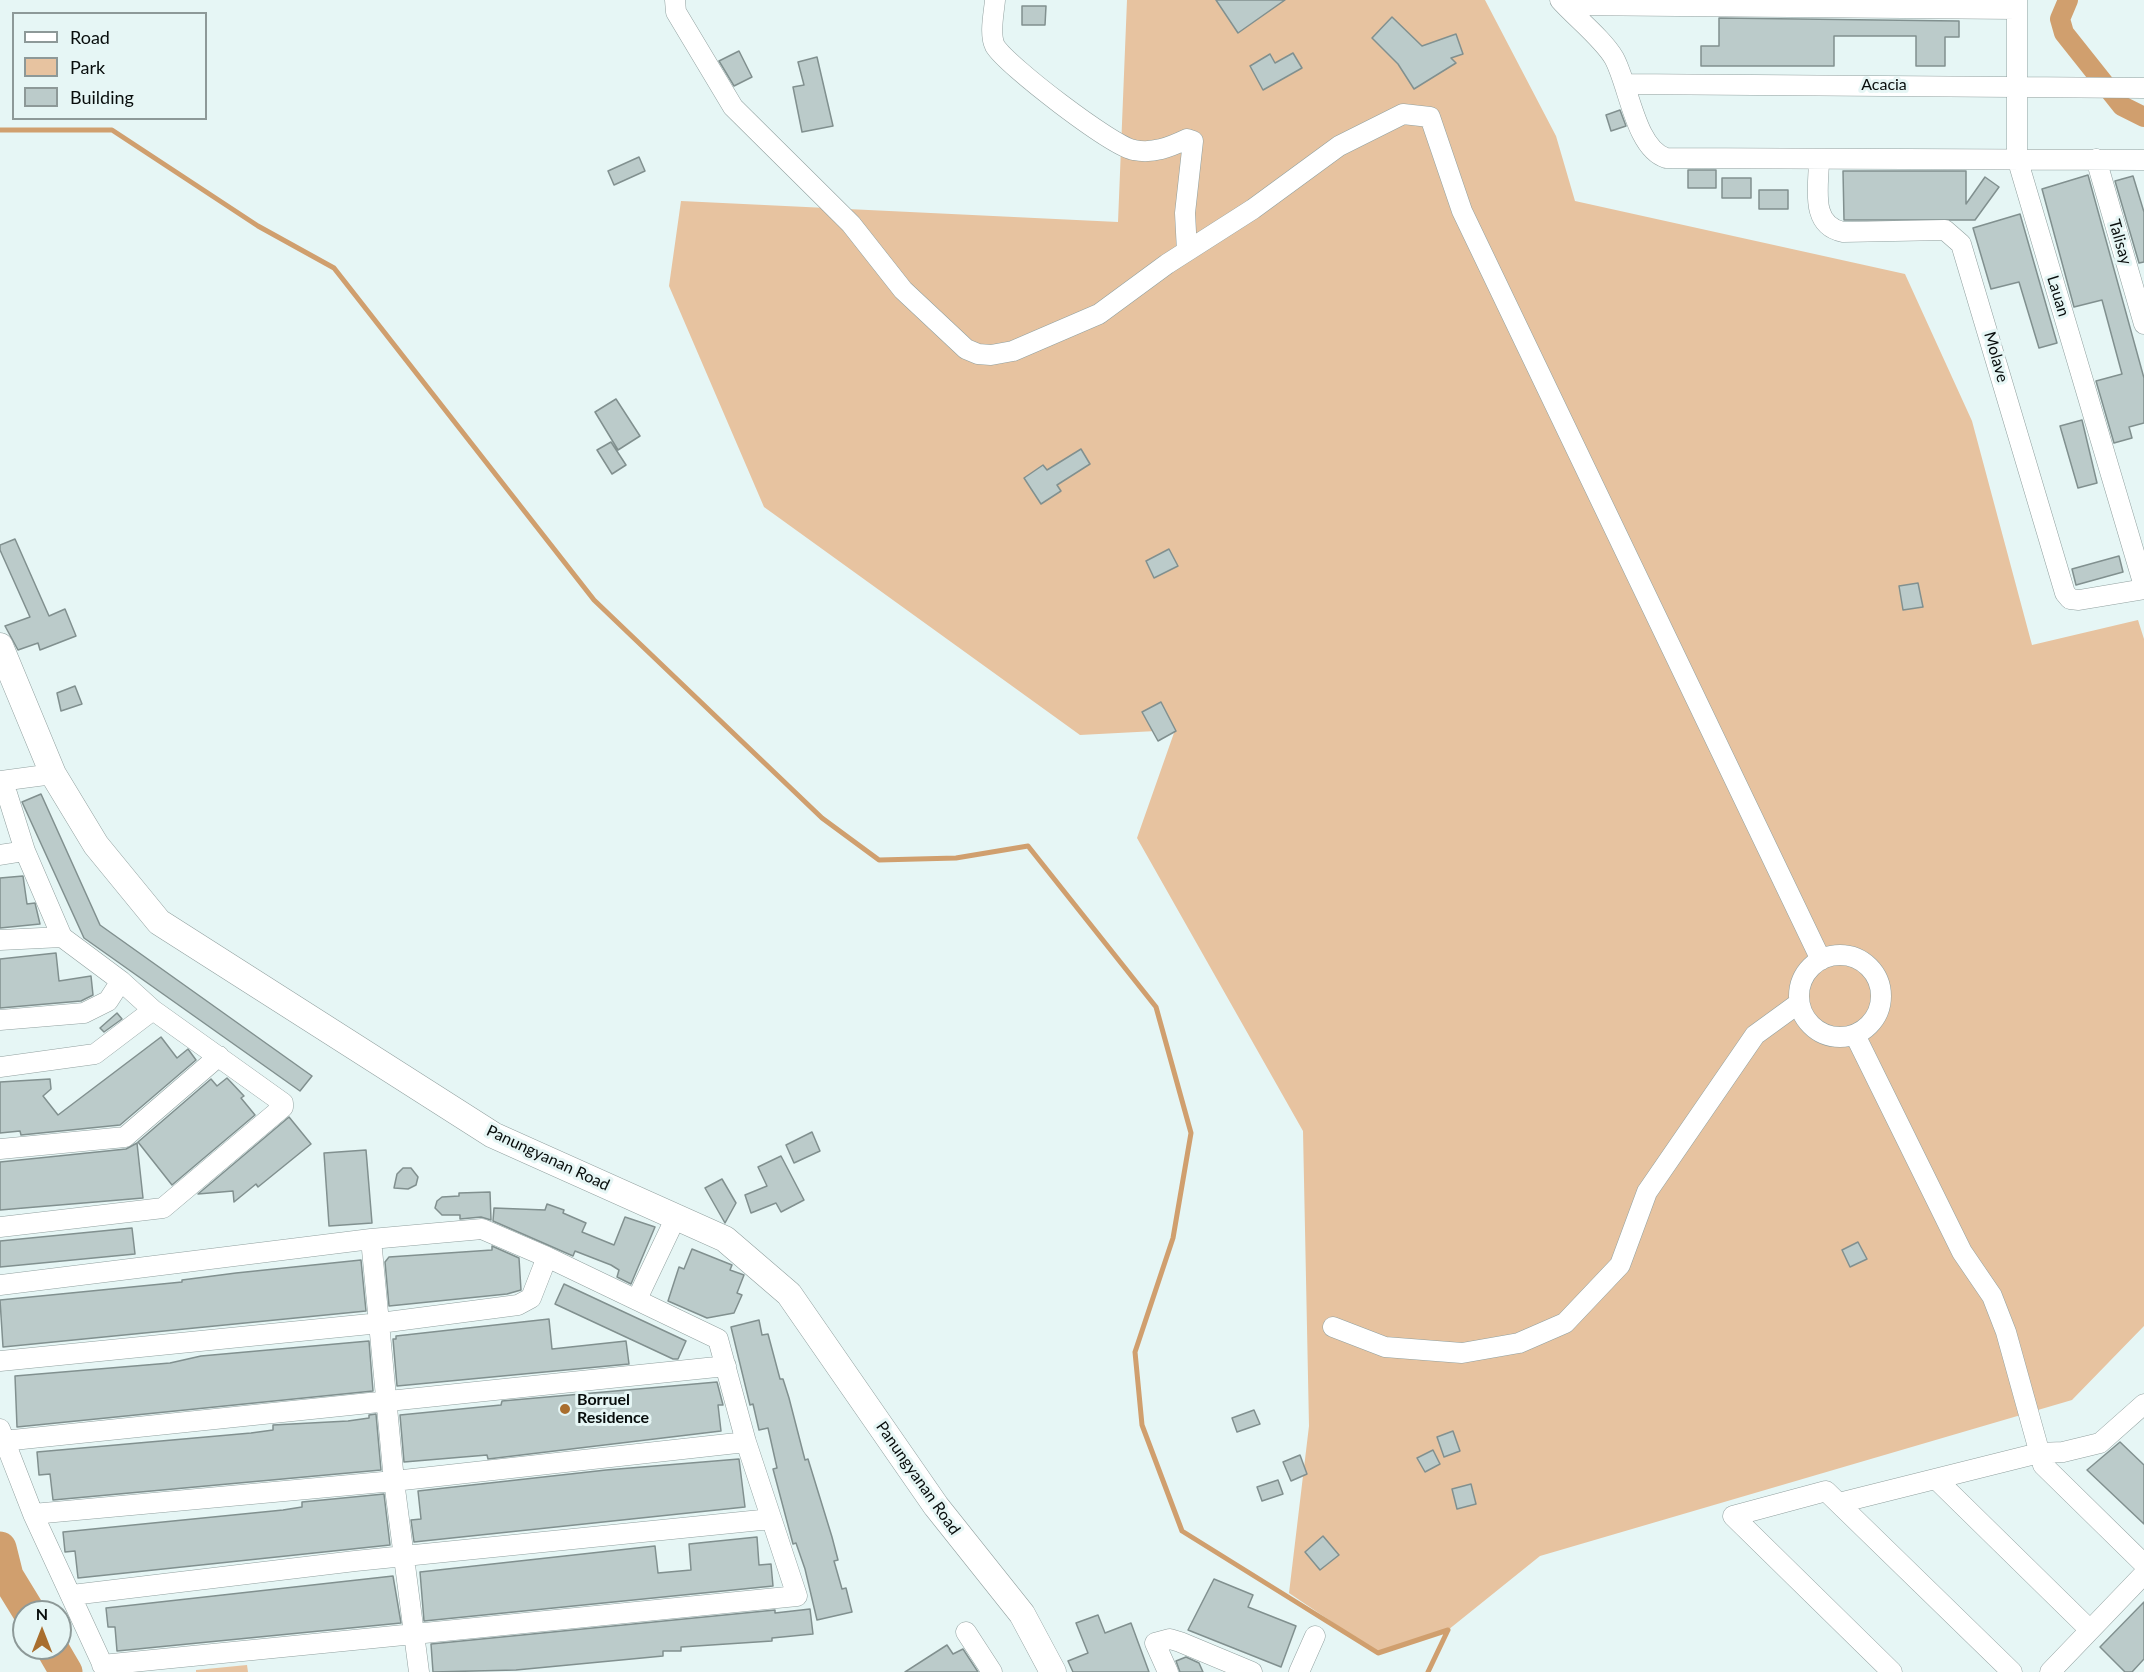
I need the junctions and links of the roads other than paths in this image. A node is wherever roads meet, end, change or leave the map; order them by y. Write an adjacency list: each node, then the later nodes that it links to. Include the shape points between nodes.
1 (675, 0): 12 (street, via 676,12 733,106 851,224 903,290 966,349 991,355 1013,351 1099,314)
2 (995, 0): 12 (street, via 995,45 1100,134 1132,150 1168,148 1187,139 1193,141 1185,213)
3 (1562, 3): 4 (street); 5 (street, via 1614,57)
4 (2016, 5): 6 (street, Lauan)
5 (1624, 84): 6 (street, Acacia); 9 (street, via 1646,142 1656,155)
6 (2015, 86): 7 (street, Acacia); 8 (street, Lauan)
7 (2136, 88)
8 (2017, 158): 9 (street); 10 (street); 14 (street, Lauan)
9 (1819, 159): 14 (street, Molave, via 1819,213 1831,230 1945,230 1961,244 2070,599)
10 (2096, 159): 11 (street); 13 (street, Talisay)
11 (2144, 160)
12 (1187, 251): 22 (street, via 1339,146 1403,114 1430,117 1462,211)
13 (2144, 324)
14 (2144, 587)
15 (0, 646): 16 (street, Panungyanan Road)
16 (53, 774): 17 (street); 31 (street, Panungyanan Road, via 96,845 159,922 494,1135)
17 (2, 781): 18 (street)
18 (25, 851): 19 (street); 20 (street)
19 (0, 855)
20 (62, 937): 21 (street); 23 (street)
21 (0, 940)
22 (1821, 960): 24 (street, via 1806,973 1798,993); 27 (street, via 1854,957 1878,980 1878,1012)
23 (121, 981): 25 (street); 26 (street, via 108,1002 84,1012)
24 (1799, 1003): 27 (street, via 1815,1029 1834,1037); 38 (street, via 1755,1035 1647,1192 1620,1265 1565,1323 1519,1343 1462,1353 1385,1347)
25 (153, 1010): 28 (street); 29 (street, via 95,1054)
26 (0, 1020)
27 (1855, 1035): 45 (street, via 1962,1252 1992,1296 2006,1332)
28 (219, 1056): 30 (street, via 125,1137); 32 (street, via 282,1102 283,1107 163,1208)
29 (0, 1067)
30 (0, 1149)
31 (676, 1217): 36 (street); 62 (street, Panungyanan Road, via 725,1239 789,1294 936,1506 1022,1614)
32 (0, 1227)
33 (371, 1239): 34 (street, via 482,1229); 35 (street); 37 (street)
34 (547, 1257): 36 (street); 37 (street, via 531,1298 518,1305)
35 (0, 1285)
36 (637, 1299): 40 (street, via 718,1339)
37 (380, 1323): 39 (street); 41 (street)
38 (1333, 1327)
39 (0, 1361)
40 (726, 1366): 41 (street); 44 (street)
41 (388, 1401): 43 (street); 47 (street)
42 (2140, 1416): 45 (street, via 2100,1443 2064,1452)
43 (2, 1435): 49 (street)
44 (746, 1442): 47 (street); 50 (street)
45 (2038, 1453): 46 (street); 52 (street, via 2043,1465)
46 (1937, 1480): 48 (street); 55 (street)
47 (394, 1481): 49 (street); 51 (street)
48 (1839, 1503): 66 (street, via 1826,1491 1733,1516); 67 (street)
49 (33, 1514): 54 (street)
50 (771, 1519): 51 (street); 57 (street, via 797,1596)
51 (404, 1556): 54 (street); 57 (street)
52 (2144, 1564)
53 (2144, 1574): 55 (street)
54 (72, 1595): 59 (street)
55 (2090, 1630): 68 (street)
56 (966, 1632): 61 (street)
57 (412, 1635): 59 (street); 60 (street)
58 (1315, 1636): 65 (street)
59 (104, 1669)
60 (419, 1672)
61 (993, 1672)
62 (1053, 1672)
63 (1168, 1672): 64 (street, via 1155,1643 1170,1639)
64 (1252, 1672)
65 (1299, 1672)
66 (1892, 1672)
67 (2012, 1672)
68 (2050, 1672)

